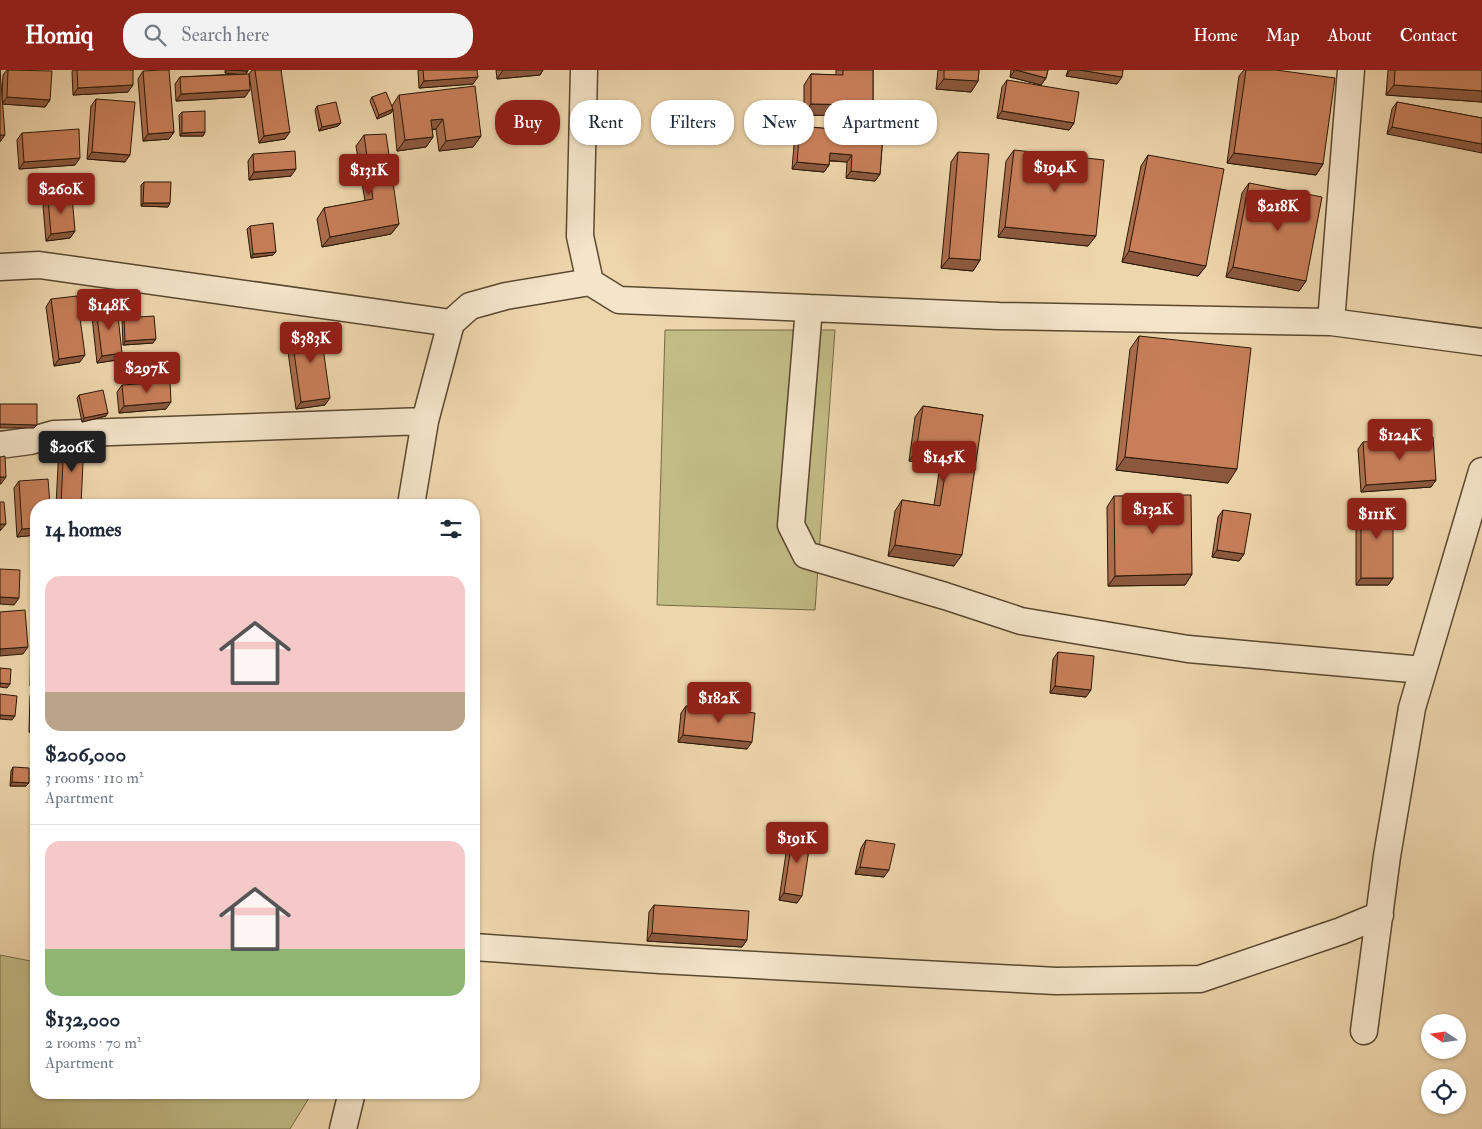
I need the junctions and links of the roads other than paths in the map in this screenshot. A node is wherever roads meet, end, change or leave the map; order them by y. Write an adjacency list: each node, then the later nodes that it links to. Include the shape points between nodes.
1 (584, 70): 4 (street, via 580,236)
2 (1351, 70): 6 (street)
3 (0, 267): 7 (street, via 39,266)
4 (590, 282): 5 (street, via 619,300); 7 (street, via 506,296 470,306)
5 (809, 308): 6 (street, via 999,316); 13 (street, via 791,524 806,555 1021,621 1188,649)
6 (1331, 322): 8 (street)
7 (451, 323): 9 (street)
8 (1482, 342)
9 (425, 420): 10 (street, via 54,434); 12 (street)
10 (0, 445)
11 (1482, 471): 13 (street)
12 (412, 499)
13 (1424, 670): 14 (street, via 1412,708)
14 (1380, 915): 15 (street, via 1200,980 1056,981); 16 (street)
15 (480, 947)
16 (1364, 1031)
17 (350, 1099): 18 (street)
18 (343, 1129)

